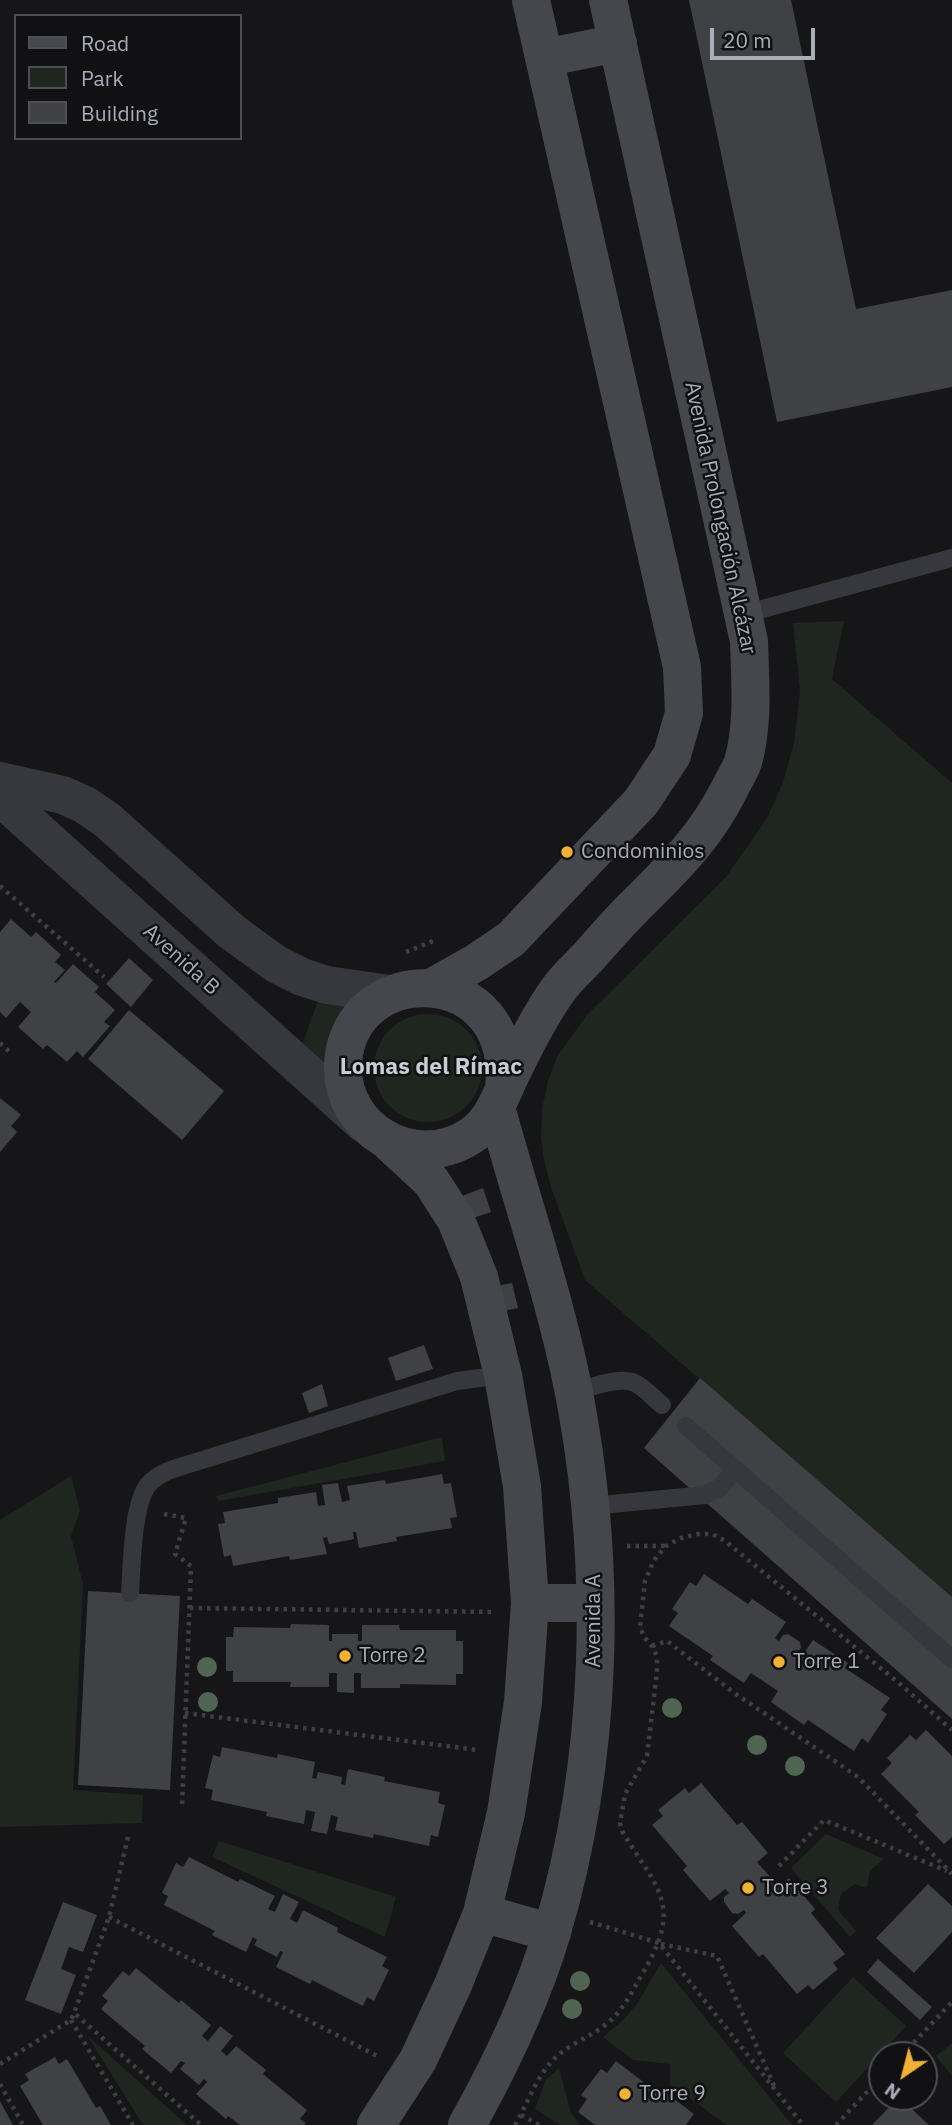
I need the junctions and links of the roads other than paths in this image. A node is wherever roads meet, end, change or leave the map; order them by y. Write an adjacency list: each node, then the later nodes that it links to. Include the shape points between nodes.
1 (531, 0): 4 (main road)
2 (608, 0): 3 (main road, Avenida Prolongación Alcázar)
3 (618, 43): 4 (main road); 6 (main road, Avenida Prolongación Alcázar)
4 (544, 58): 9 (main road, via 682,667 684,713 672,755 641,802 511,939)
5 (952, 558): 6 (lane)
6 (744, 614): 11 (main road, Avenida Prolongación Alcázar, via 750,712 743,763 716,815 684,858 560,988)
7 (0, 781): 10 (street, via 63,795 96,812 232,932 276,964 327,985)
8 (0, 797): 12 (street, Avenida B)
9 (431, 988): 10 (main road); 11 (main road, via 469,1001 496,1030 506,1068)
10 (390, 994): 12 (main road, via 357,1022 343,1062 351,1104)
11 (500, 1098): 12 (main road, via 485,1124 451,1146 410,1149); 14 (main road, Avenida A, via 523,1207 547,1282)
12 (377, 1133): 13 (main road, via 431,1181 456,1220 479,1277)
13 (503, 1375): 19 (lane, via 457,1381 157,1475 139,1509); 21 (main road, via 522,1486)
14 (573, 1392): 15 (lane, via 629,1381); 18 (main road, Avenida A)
15 (662, 1405)
16 (686, 1426): 17 (lane)
17 (736, 1469): 18 (lane, via 719,1488 705,1495); 22 (lane)
18 (591, 1506): 20 (main road, Avenida A)
19 (130, 1593)
20 (595, 1603): 21 (main road); 24 (main road, Avenida A, via 593,1705 570,1859)
21 (512, 1607): 23 (main road, via 523,1702 506,1813)
22 (952, 1660)
23 (482, 1913): 24 (main road); 25 (main road, via 418,2060)
24 (569, 1927): 26 (main road, Avenida A)
25 (376, 2125)
26 (467, 2125)

